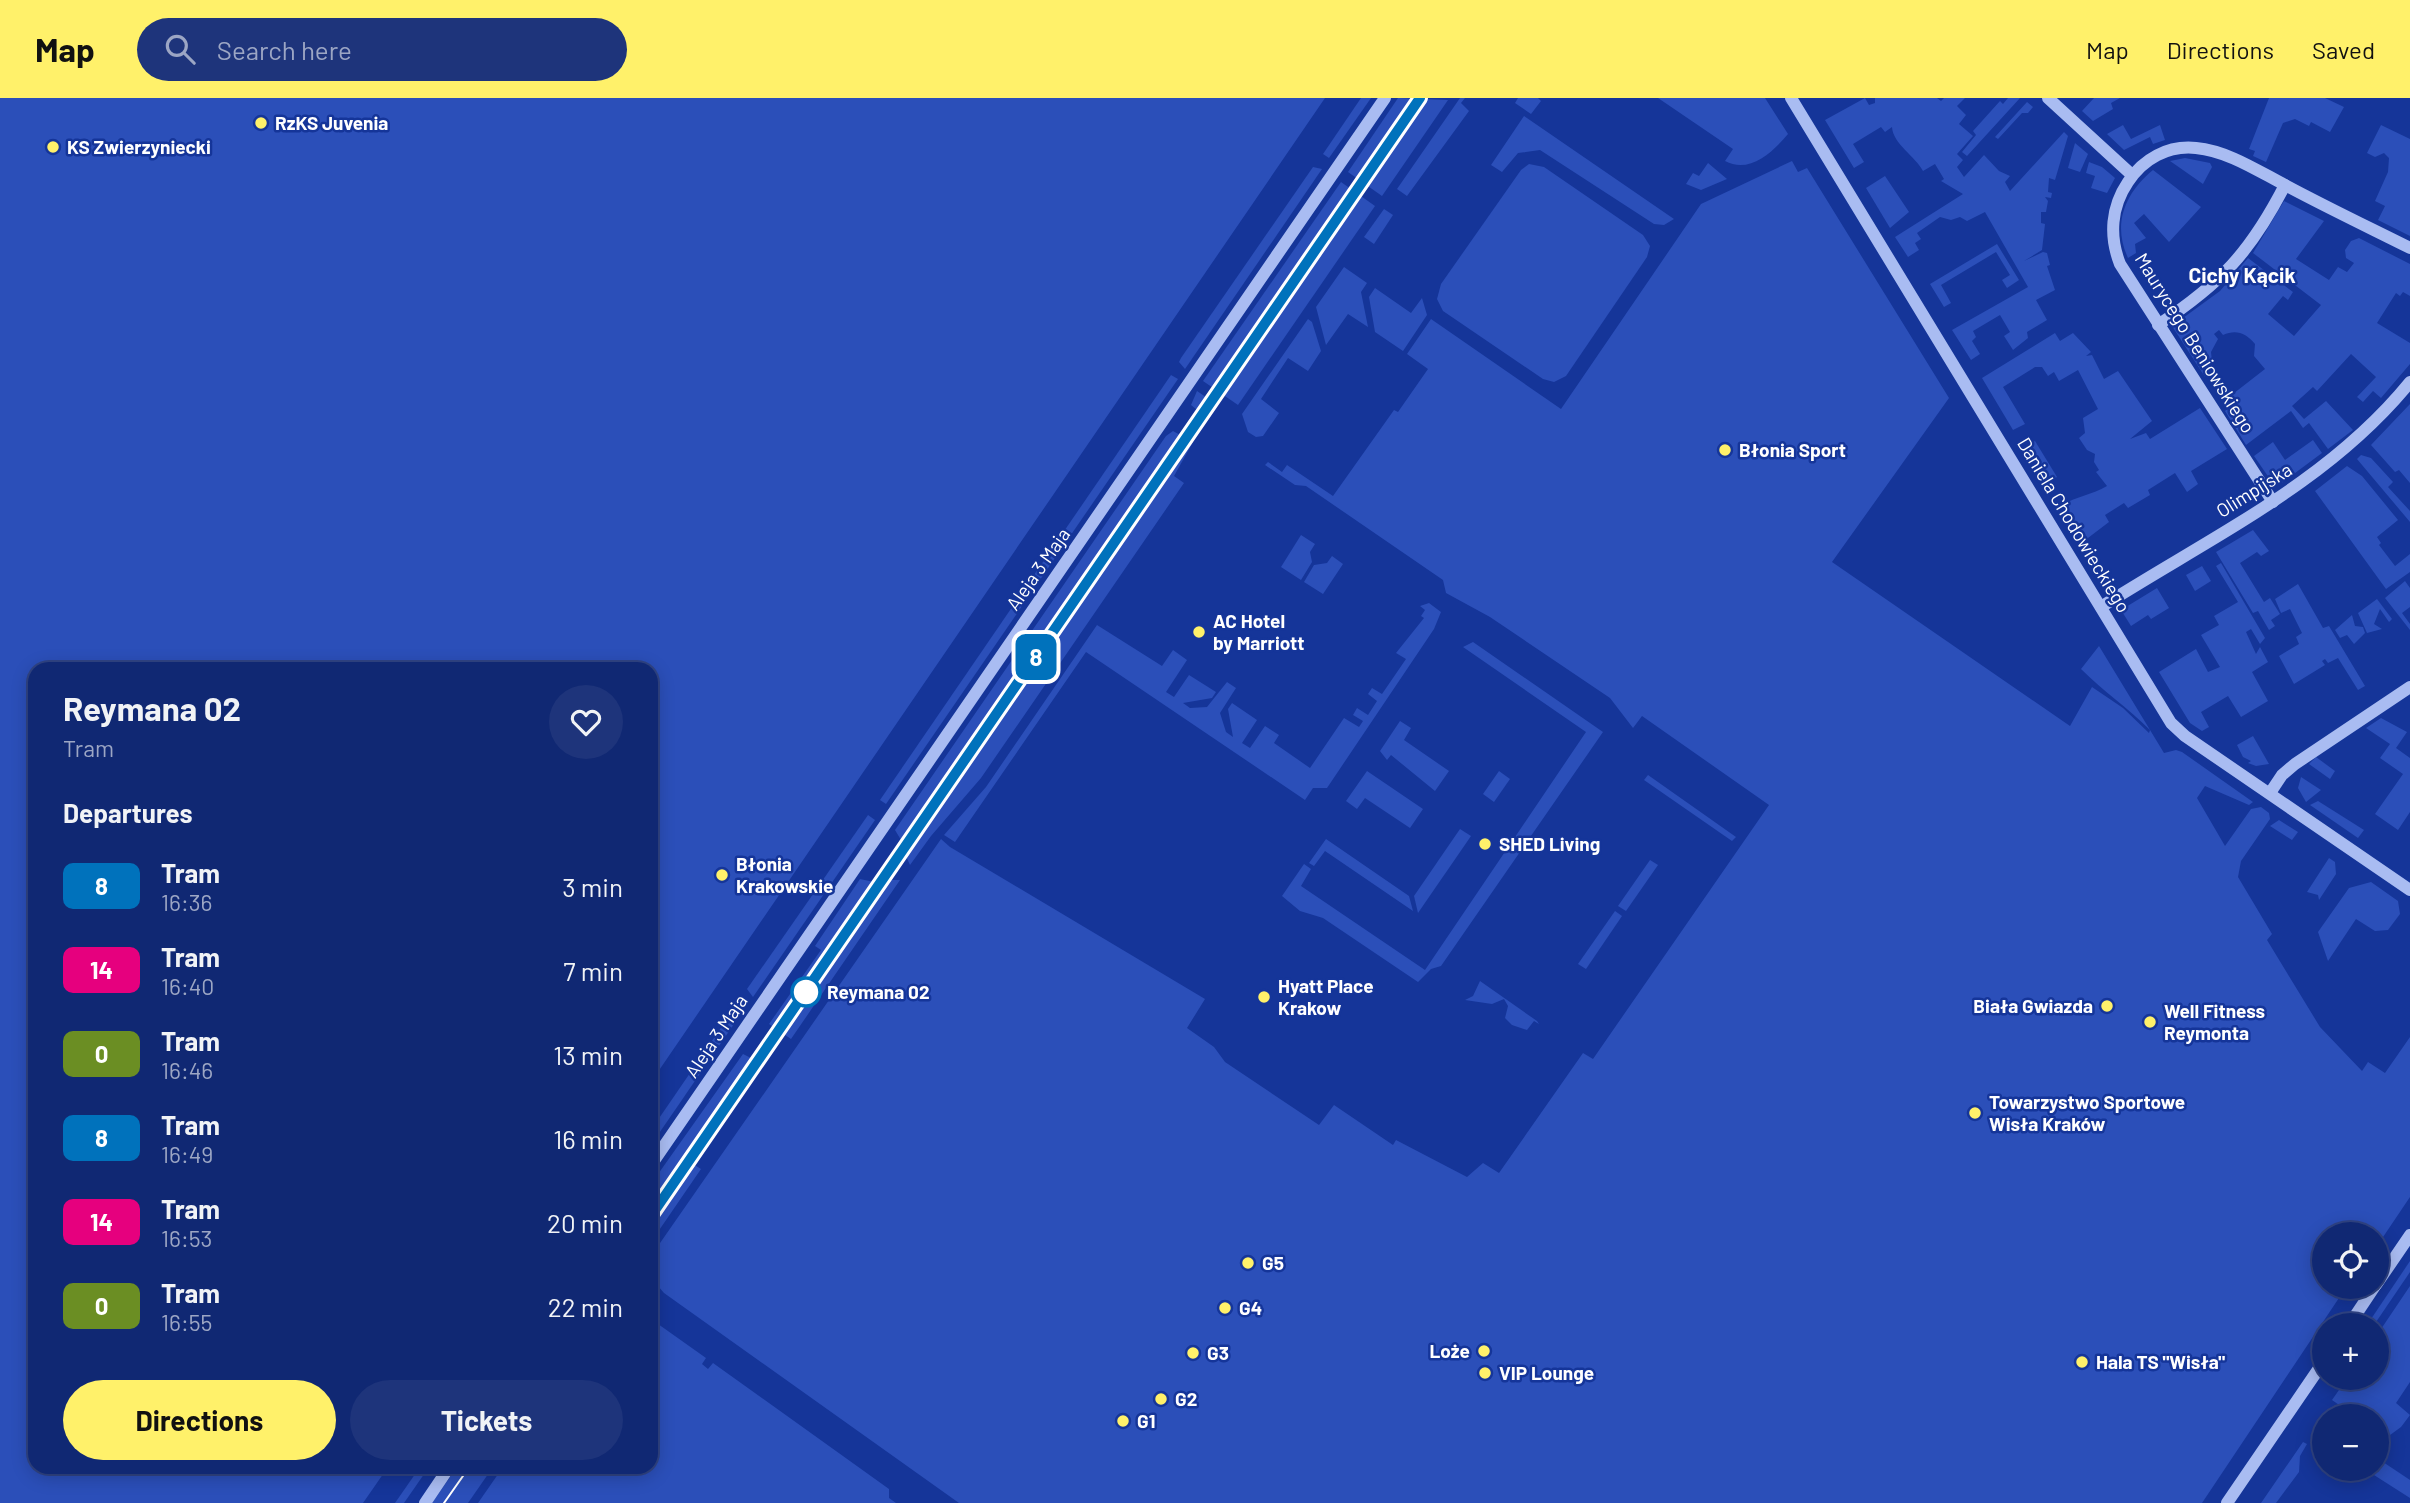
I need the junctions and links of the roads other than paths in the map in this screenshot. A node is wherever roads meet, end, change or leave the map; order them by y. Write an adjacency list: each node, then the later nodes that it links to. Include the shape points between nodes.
1 (1385, 98): 14 (street, Aleja 3 Maja)
2 (1791, 98): 10 (street, Daniela Chodowieckiego)
3 (2048, 98): 4 (street)
4 (2132, 175): 5 (street, Maurycego Beniowskiego, via 2157,154 2194,147 2227,156); 7 (street, Maurycego Beniowskiego, via 2115,209 2113,236 2120,264)
5 (2285, 186): 6 (street, Maurycego Beniowskiego); 7 (street, via 2239,260 2214,285)
6 (2410, 248)
7 (2158, 324): 9 (street, Maurycego Beniowskiego)
8 (2410, 382): 9 (street, Olimpijska, via 2344,450)
9 (2273, 502): 10 (street, Olimpijska)
10 (2101, 607): 12 (street, Daniela Chodowieckiego, via 2175,728)
11 (2410, 687): 12 (street, via 2299,761)
12 (2270, 793): 13 (street, Daniela Chodowieckiego)
13 (2410, 890)
14 (658, 1155)
15 (2410, 1235): 16 (street)
16 (2389, 1266)
17 (2312, 1379): 20 (street)
18 (445, 1474): 19 (street)
19 (425, 1503)
20 (2227, 1503)

